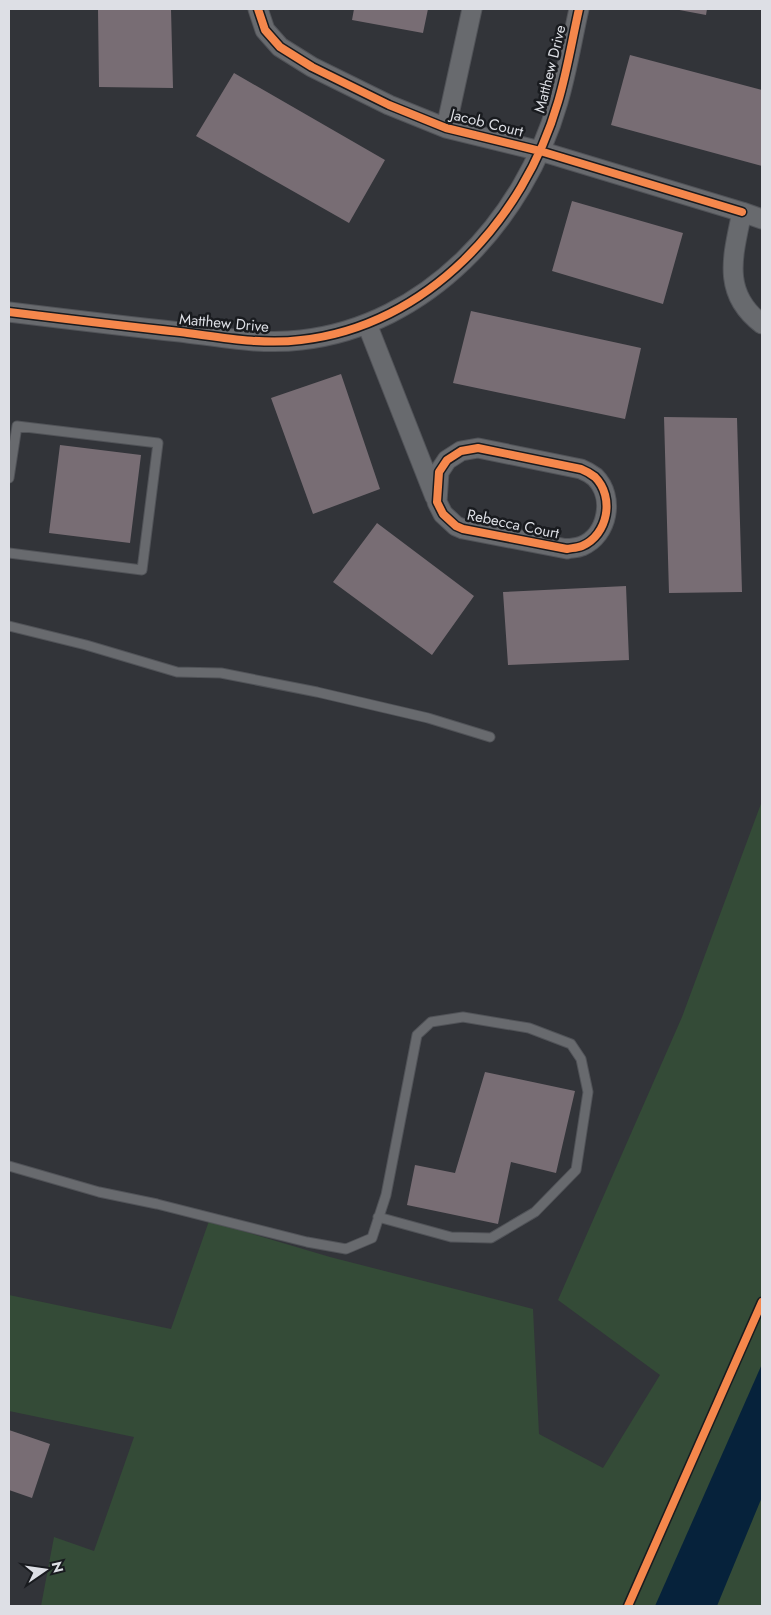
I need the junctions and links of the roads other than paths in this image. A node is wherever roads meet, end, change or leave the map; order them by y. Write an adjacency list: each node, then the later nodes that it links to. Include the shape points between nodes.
1 (258, 9): 4 (street, Jacob Court, via 265,30 280,47 380,101)
2 (472, 9): 4 (street)
3 (579, 9): 5 (street, Matthew Drive, via 558,103)
4 (446, 128): 5 (street, Jacob Court)
5 (540, 151): 6 (street, Jacob Court); 9 (street, Matthew Drive, via 510,205 491,233 469,256 437,285 401,308)
6 (742, 212): 7 (street, Jacob Court); 10 (street, via 732,276 737,295 750,315)
7 (762, 219)
8 (9, 312): 9 (street, Matthew Drive, via 258,342 301,340)
9 (366, 324): 12 (street, Rebecca Court)
10 (762, 324)
11 (9, 478): 13 (lane, via 17,426 158,443 142,570)
12 (437, 502): 12 (street, Rebecca Court, via 443,514 463,529 567,549 582,546 596,536 605,521 608,506 604,490 595,477 581,469 478,448 461,451 447,460 439,472)
13 (9, 553)
14 (9, 626): 15 (lane, via 177,672 222,673 317,692 428,718)
15 (490, 737)
16 (9, 1166): 17 (lane, via 99,1192 346,1249 372,1238)
17 (378, 1217): 17 (lane, via 386,1196 417,1035 431,1022 463,1017 529,1028 571,1044 581,1059 588,1092 576,1170 534,1212 491,1238 451,1237)

